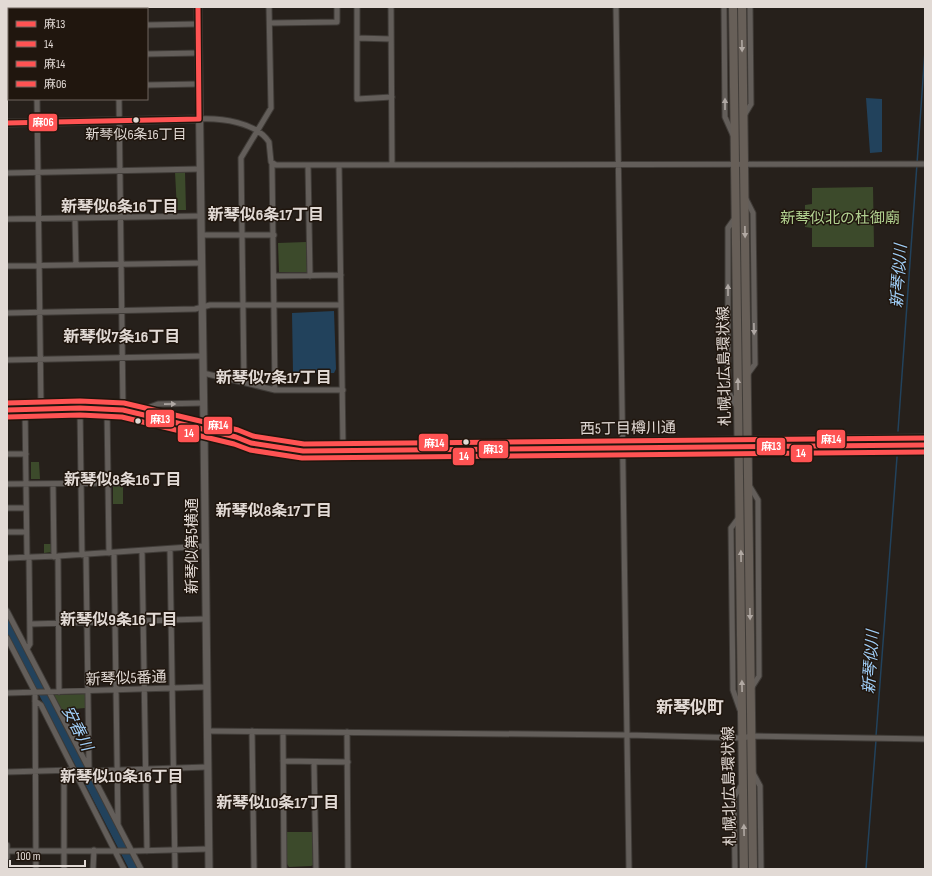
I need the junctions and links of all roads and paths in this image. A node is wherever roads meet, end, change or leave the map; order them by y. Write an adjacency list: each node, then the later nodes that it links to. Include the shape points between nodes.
1 (198, 7): 12 (main road, 新琴似第5横通)
2 (269, 7): 11 (street)
3 (337, 7): 11 (street, via 337,22)
4 (357, 7): 14 (street)
5 (391, 7): 15 (street)
6 (616, 7): 33 (street)
7 (724, 7): 29 (street, one-way to 7, via 725,117)
8 (734, 7): 29 (main road, 札幌北広島環状線)
9 (742, 7): 23 (main road, 札幌北広島環状線, one-way to 23)
10 (750, 7): 23 (street, via 751,104)
11 (270, 23): 28 (street, via 270,108)
12 (198, 24): 13 (street); 16 (main road, 新琴似第5横通)
13 (148, 25)
14 (357, 38): 15 (street); 20 (street, via 357,98)
15 (391, 39): 20 (street)
16 (198, 53): 17 (street); 18 (main road, 新琴似第5横通)
17 (148, 54)
18 (199, 84): 19 (street); 24 (main road, 新琴似第5横通)
19 (148, 85)
20 (392, 98): 32 (street)
21 (37, 100): 26 (street)
22 (119, 100): 25 (street)
23 (743, 117): 34 (main road, 札幌北広島環状線)
24 (199, 119): 25 (main road); 28 (street, via 227,120); 37 (main road, 新琴似第5横通)
25 (119, 120): 26 (main road); 38 (street)
26 (37, 122): 27 (main road); 39 (street)
27 (7, 123)
28 (257, 132): 30 (street, via 269,142); 48 (street, via 241,158)
29 (735, 141): 34 (main road, 札幌北広島環状線)
30 (272, 164): 35 (street); 47 (street)
31 (923, 164): 34 (street)
32 (392, 165): 33 (street); 36 (street)
33 (618, 165): 34 (street); 83 (street)
34 (740, 165): 82 (main road, 札幌北広島環状線, one-way to 82, via 744,194 746,375); 82 (main road, 札幌北広島環状線, one-way to 34, via 739,410 736,216)
35 (308, 166): 36 (street); 56 (street)
36 (338, 166): 54 (street)
37 (200, 169): 38 (street); 41 (main road, 新琴似第5横通)
38 (120, 171): 39 (street); 42 (street)
39 (38, 172): 40 (street); 45 (street)
40 (7, 173)
41 (201, 216): 42 (street); 46 (main road, 新琴似第5横通)
42 (121, 217): 43 (street); 50 (street)
43 (75, 218): 45 (street); 51 (street)
44 (7, 219): 45 (street)
45 (38, 219): 53 (street)
46 (201, 235): 48 (street); 49 (main road, 新琴似第5横通)
47 (274, 235): 48 (street); 55 (street)
48 (242, 236): 57 (street)
49 (201, 263): 50 (street); 60 (main road, 新琴似第5横通)
50 (121, 264): 51 (street); 61 (street)
51 (76, 265): 53 (street)
52 (7, 266): 53 (street)
53 (39, 266): 62 (street)
54 (341, 275): 56 (street); 59 (street)
55 (274, 276): 56 (street); 58 (street)
56 (310, 276)
57 (242, 305): 58 (street); 60 (street); 69 (street)
58 (273, 305): 59 (street); 70 (street)
59 (341, 305): 71 (street)
60 (202, 307): 61 (street, via 194,310); 64 (main road, 新琴似第5横通)
61 (123, 311): 62 (street); 65 (street)
62 (39, 312): 63 (street); 66 (street)
63 (7, 313)
64 (203, 356): 65 (street); 68 (main road, 新琴似第5横通)
65 (123, 358): 66 (street); 78 (street)
66 (40, 359): 67 (street); 74 (street)
67 (7, 360)
68 (203, 373): 69 (street); 72 (main road, 新琴似第5横通)
69 (244, 382): 70 (street)
70 (275, 390): 71 (street)
71 (342, 390): 85 (street)
72 (204, 403): 79 (street, one-way to 72, via 158,404); 80 (main road, 新琴似第5横通)
73 (80, 408): 74 (main road, 西5丁目樽川通); 75 (main road, 西5丁目樽川通); 88 (street)
74 (41, 409): 77 (main road, 西5丁目樽川通)
75 (107, 409): 78 (main road, 西5丁目樽川通); 93 (street)
76 (7, 410): 77 (main road, 西5丁目樽川通)
77 (25, 410): 87 (street)
78 (124, 410): 79 (main road, 西5丁目樽川通)
79 (137, 412): 80 (main road, 西5丁目樽川通)
80 (204, 429): 85 (main road, 西5丁目樽川通, via 236,437); 98 (main road, 新琴似第5横通)
81 (925, 438): 82 (main road, 西5丁目樽川通)
82 (743, 442): 83 (main road, 西5丁目樽川通); 84 (main road, 西5丁目樽川通); 131 (main road, 札幌北広島環状線, one-way to 131, via 748,483); 132 (main road, 札幌北広島環状線, one-way to 82, via 740,515)
83 (622, 444): 85 (main road, 西5丁目樽川通); 130 (street)
84 (925, 444)
85 (343, 447)
86 (7, 454): 87 (street)
87 (26, 454): 91 (street)
88 (81, 483): 92 (street); 93 (street); 102 (street)
89 (122, 483): 93 (street)
90 (7, 484): 91 (street)
91 (26, 484): 92 (street); 95 (street)
92 (53, 484): 103 (street)
93 (108, 484): 101 (street)
94 (7, 508): 95 (street)
95 (26, 508): 97 (street)
96 (7, 532): 97 (street)
97 (26, 532): 104 (street)
98 (204, 546): 99 (street); 107 (main road, 新琴似第5横通)
99 (170, 549): 100 (street); 108 (street)
100 (142, 550): 101 (street); 109 (street)
101 (112, 553): 102 (street); 111 (street)
102 (84, 555): 103 (street); 110 (street)
103 (56, 556): 104 (street); 113 (street)
104 (28, 557): 105 (street); 112 (street)
105 (7, 558)
106 (7, 611): 115 (street)
107 (205, 619): 108 (street); 116 (main road, 新琴似第5横通)
108 (172, 620): 109 (street); 118 (street)
109 (144, 621): 111 (street); 117 (street)
110 (87, 622): 111 (street); 113 (street); 120 (street)
111 (115, 622): 119 (street)
112 (31, 624): 113 (street); 115 (street, via 30,644)
113 (60, 624): 123 (street)
114 (8, 641): 121 (street)
115 (27, 649): 122 (street)
116 (206, 688): 118 (street, 新琴似5番通); 126 (main road, 新琴似第5横通)
117 (144, 689): 118 (street, 新琴似5番通); 119 (street, 新琴似5番通); 139 (street)
118 (172, 689): 138 (street)
119 (116, 690): 120 (street, 新琴似5番通); 143 (street)
120 (87, 691): 123 (street, 新琴似5番通); 142 (street)
121 (37, 692): 122 (street, 新琴似5番通); 124 (street); 125 (street)
122 (48, 692): 123 (street, 新琴似5番通); 142 (street)
123 (59, 692)
124 (7, 693)
125 (35, 701): 140 (street); 141 (street, via 41,705)
126 (207, 731): 127 (street); 137 (main road, 新琴似第5横通)
127 (252, 731): 128 (street); 167 (street)
128 (283, 732): 129 (street); 134 (street)
129 (347, 732): 130 (street); 136 (street)
130 (627, 735): 132 (street); 171 (street)
131 (751, 736): 132 (street); 133 (street); 144 (main road, 札幌北広島環状線)
132 (743, 738): 147 (main road, 札幌北広島環状線)
133 (925, 739)
134 (283, 761): 135 (street); 168 (street)
135 (314, 762): 136 (street); 169 (street)
136 (348, 762): 170 (street)
137 (207, 767): 138 (street); 150 (main road, 新琴似第5横通)
138 (174, 768): 139 (street); 153 (street)
139 (145, 769): 143 (street); 158 (street)
140 (36, 770): 145 (street); 146 (street); 155 (street)
141 (74, 770): 145 (street); 152 (street)
142 (90, 770): 143 (street); 148 (street)
143 (117, 770): 148 (street)
144 (752, 770): 174 (main road, 札幌北広島環状線); 175 (street, via 760,786)
145 (64, 771): 156 (street)
146 (7, 772)
147 (743, 783): 172 (street, via 734,797); 173 (main road, 札幌北広島環状線, one-way to 147)
148 (118, 825): 157 (street)
149 (7, 844): 154 (street)
150 (208, 849): 153 (street); 166 (main road, 新琴似第5横通)
151 (94, 850): 152 (street); 156 (street); 162 (street)
152 (118, 850): 157 (street); 163 (street)
153 (175, 850): 158 (street); 165 (street)
154 (7, 851): 155 (street); 159 (street)
155 (36, 851): 156 (street); 160 (street)
156 (64, 851): 161 (street)
157 (130, 851): 158 (street); 164 (street)
158 (146, 851)
159 (7, 857)
160 (36, 869)
161 (64, 869)
162 (94, 869)
163 (124, 869)
164 (141, 869)
165 (175, 869)
166 (209, 869)
167 (254, 869)
168 (284, 869)
169 (316, 869)
170 (348, 869)
171 (629, 869)
172 (735, 869)
173 (744, 869)
174 (753, 869)
175 (761, 869)

